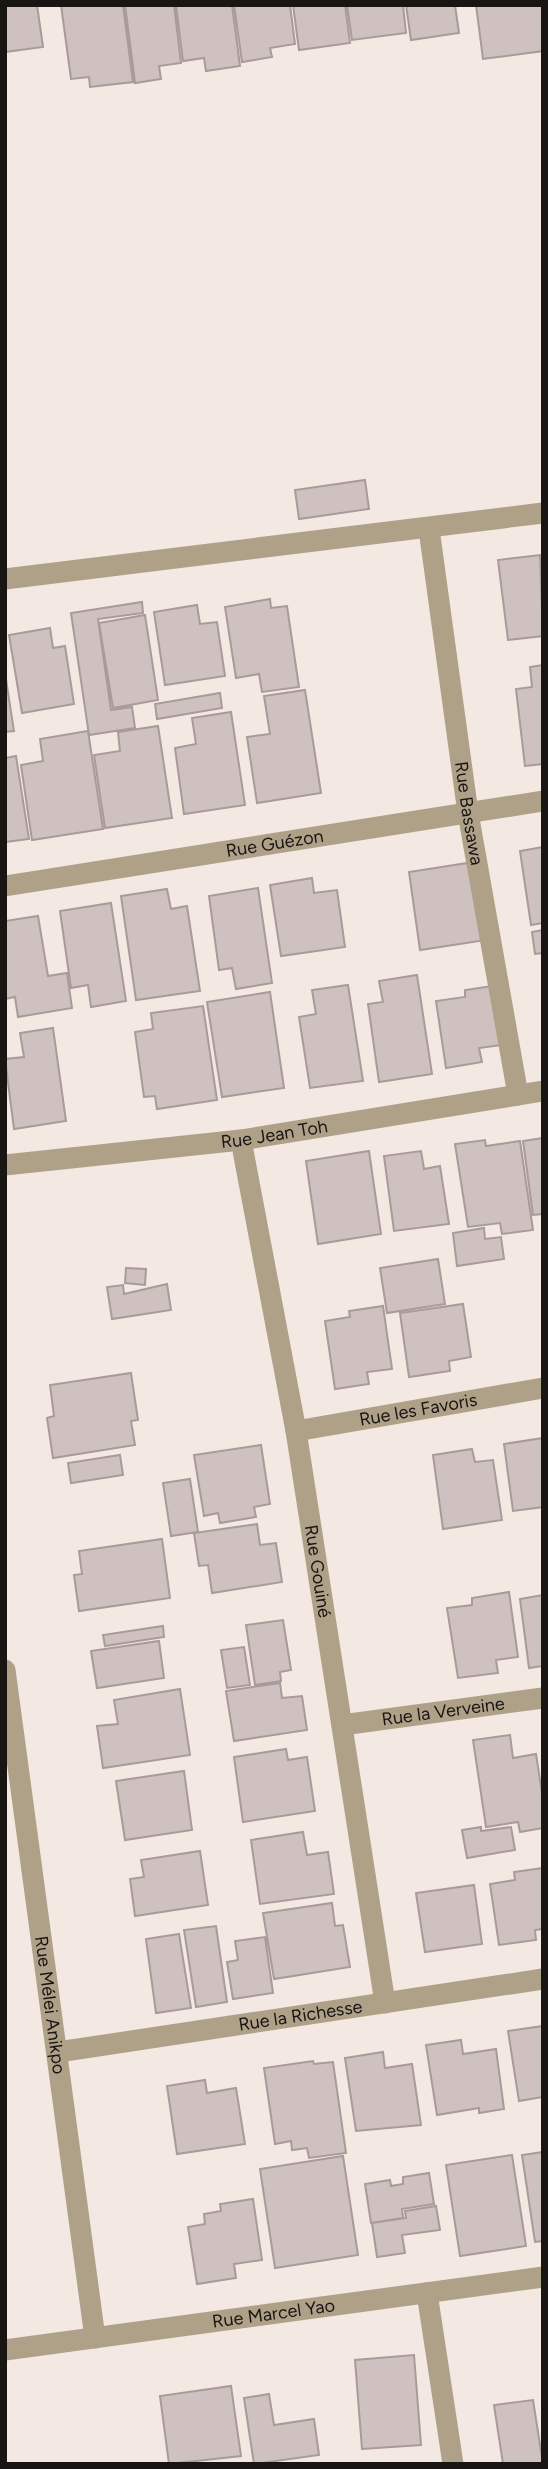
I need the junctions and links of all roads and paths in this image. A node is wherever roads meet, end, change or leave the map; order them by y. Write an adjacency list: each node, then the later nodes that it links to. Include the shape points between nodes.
1 (543, 513): 2 (street)
2 (429, 529): 3 (street); 5 (street, Rue Bassawa)
3 (5, 579)
4 (543, 801): 5 (street, Rue Guézon)
5 (468, 813): 6 (street, Rue Guézon); 8 (street, Rue Bassawa)
6 (5, 886)
7 (543, 1091): 8 (street, Rue Jean Toh)
8 (518, 1095): 9 (street, Rue Jean Toh)
9 (241, 1140): 10 (street, Rue Jean Toh); 12 (street, Rue Gouiné)
10 (5, 1165)
11 (543, 1388): 12 (street, Rue les Favoris)
12 (296, 1432): 15 (street, Rue Gouiné)
13 (5, 1670): 18 (street, Rue Mélei Anikpo)
14 (543, 1698): 15 (street, Rue la Verveine)
15 (342, 1725): 17 (street, Rue Gouiné)
16 (543, 1979): 17 (street, Rue la Richesse)
17 (385, 2003): 18 (street, Rue la Richesse)
18 (58, 2052): 21 (street, Rue Mélei Anikpo)
19 (543, 2277): 20 (street, Rue Marcel Yao)
20 (428, 2293): 21 (street, Rue Marcel Yao); 23 (street)
21 (95, 2339): 22 (street, Rue Marcel Yao)
22 (5, 2350)
23 (453, 2464)

